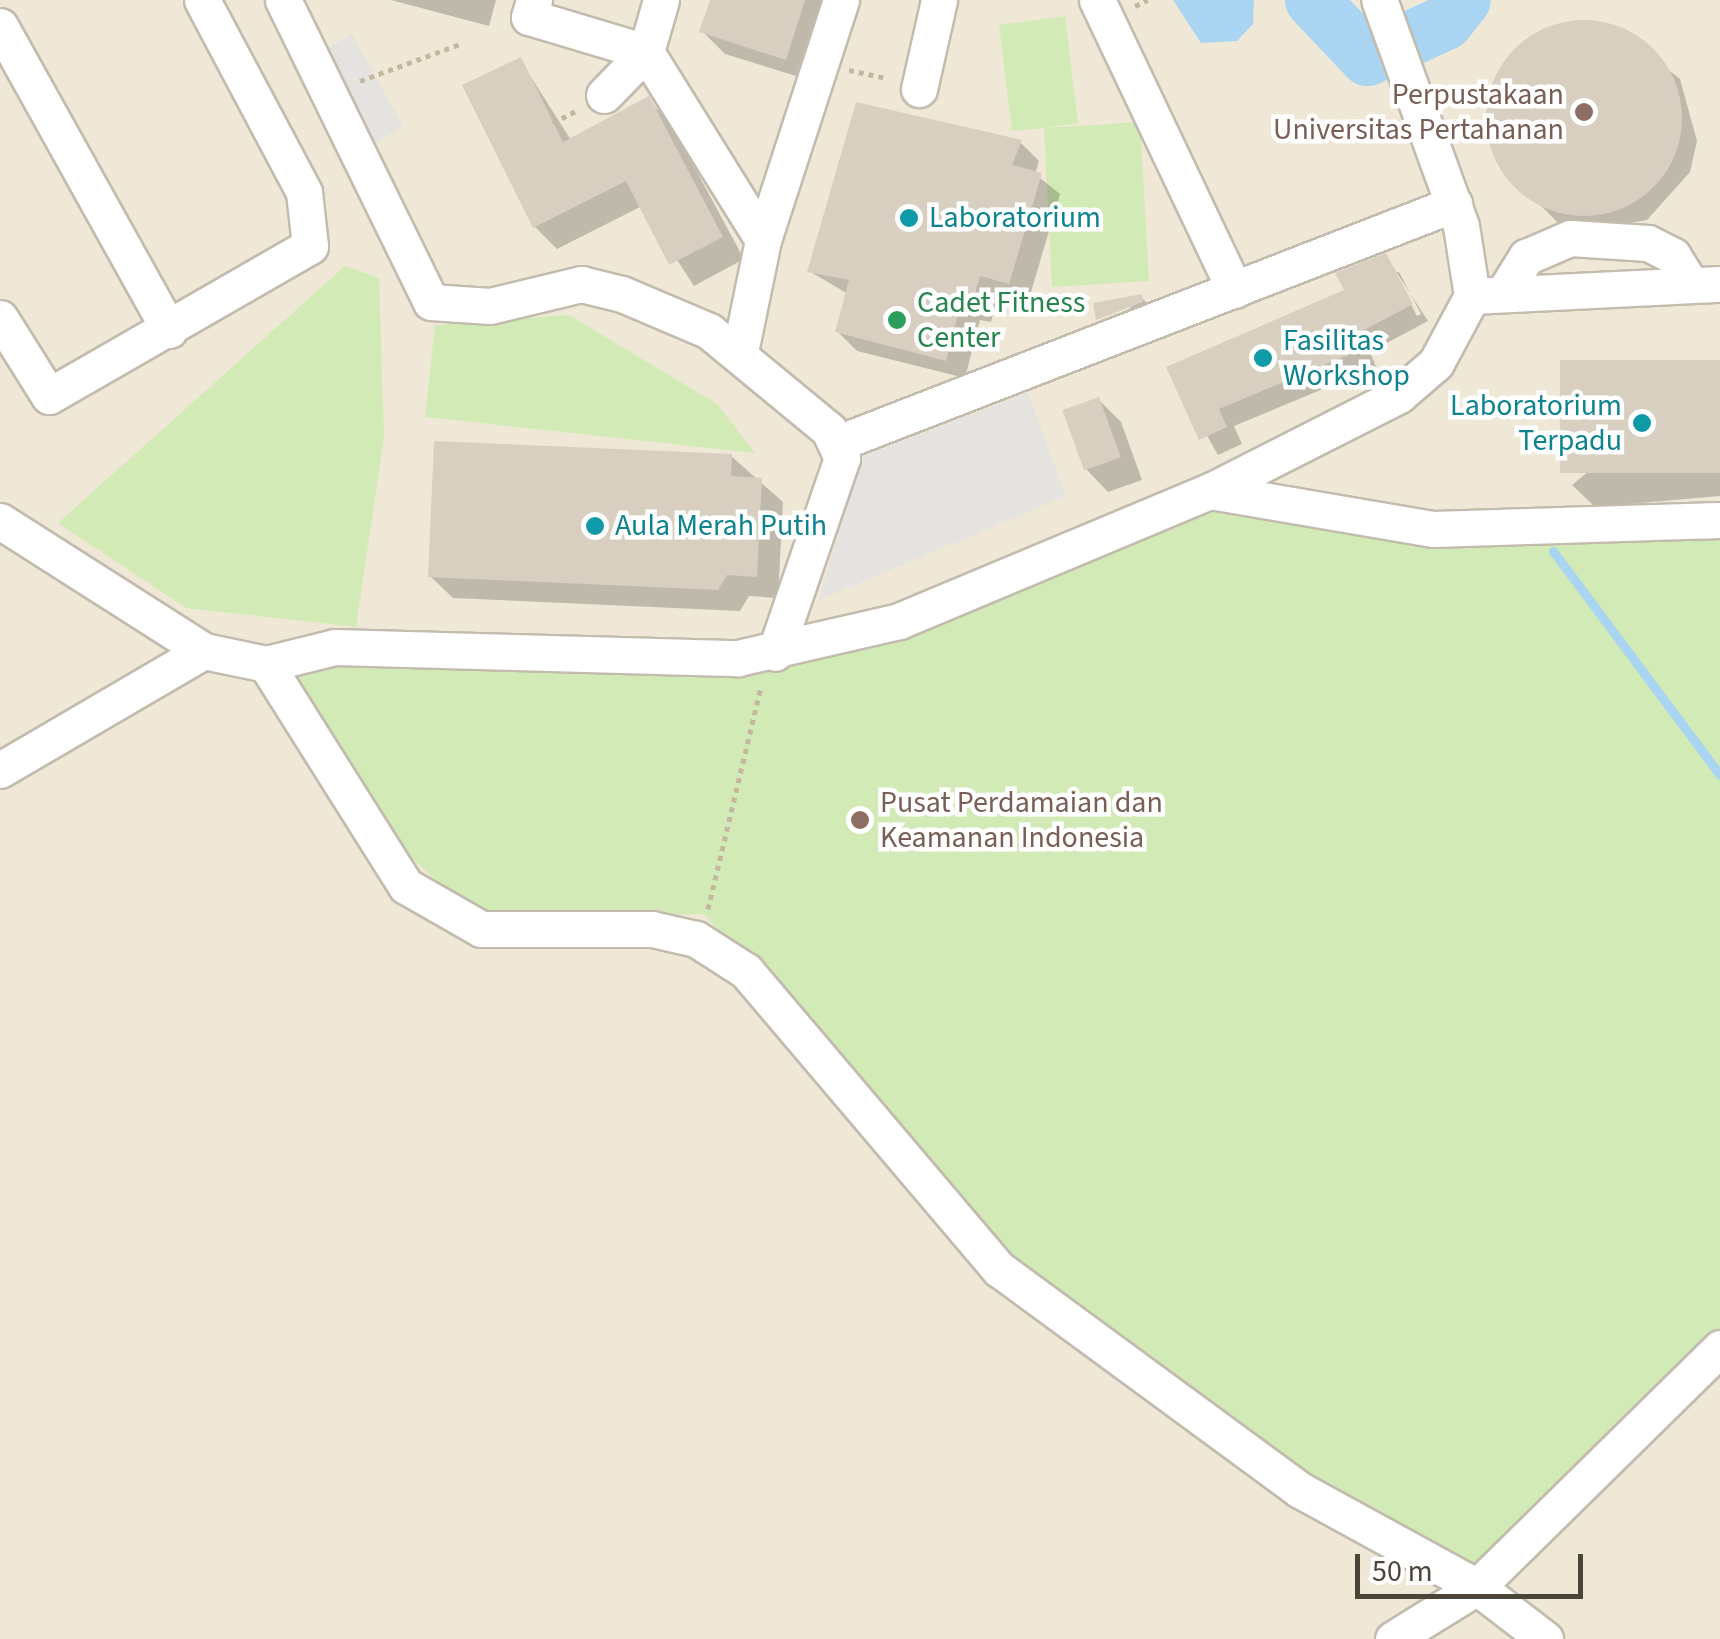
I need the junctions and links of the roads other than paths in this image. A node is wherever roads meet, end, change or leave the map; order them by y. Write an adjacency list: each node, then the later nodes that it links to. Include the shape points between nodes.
1 (202, 0): 19 (lane, via 304,192 313,236 302,256)
2 (283, 0): 20 (lane, via 431,302 490,306 580,284 672,313)
3 (534, 0): 10 (lane, via 528,17)
4 (661, 0): 10 (lane)
5 (841, 0): 14 (lane)
6 (939, 0): 11 (lane)
7 (1097, 0): 16 (lane)
8 (1383, 13): 13 (lane)
9 (0, 26): 19 (lane)
10 (646, 52): 12 (lane); 14 (lane)
11 (919, 89)
12 (604, 95)
13 (1454, 204): 16 (lane); 17 (lane)
14 (763, 240): 20 (lane)
15 (1705, 284): 17 (lane); 17 (lane, via 1648,243 1570,238 1526,257)
16 (1235, 290): 21 (lane)
17 (1488, 295): 22 (lane, via 1436,363 1399,395)
18 (0, 318): 19 (lane, via 50,396)
19 (169, 330)
20 (740, 352): 21 (lane)
21 (838, 443): 26 (lane, via 842,458)
22 (1210, 491): 23 (lane, via 1433,529); 26 (lane, via 900,620)
23 (1720, 520)
24 (0, 521): 25 (lane)
25 (204, 651): 27 (lane); 28 (lane)
26 (772, 653): 27 (lane, via 335,647)
27 (266, 664): 30 (lane, via 385,862 440,911 482,929 652,929 700,942 784,1005 1000,1269 1300,1490)
28 (0, 770)
29 (1720, 1348): 30 (lane)
30 (1477, 1587): 31 (lane); 32 (lane)
31 (1393, 1639)
32 (1545, 1639)

